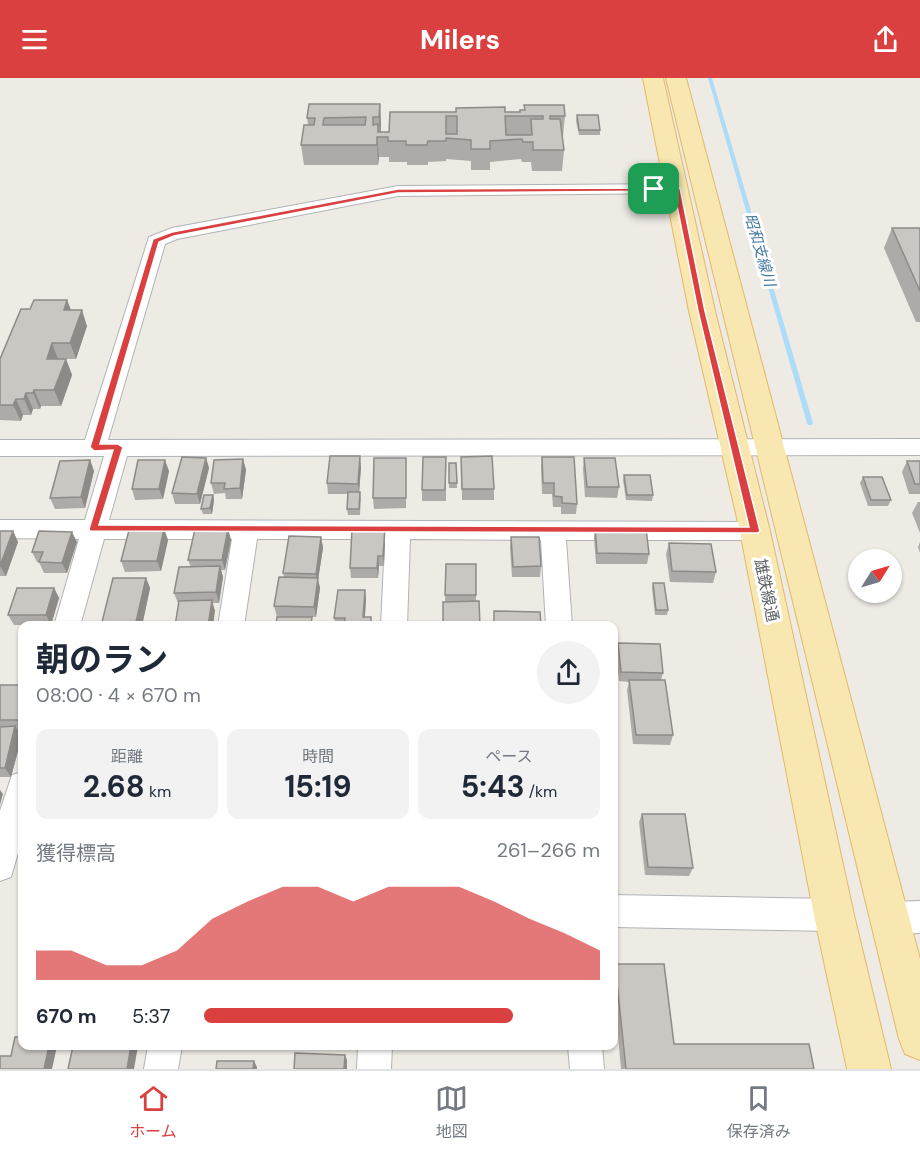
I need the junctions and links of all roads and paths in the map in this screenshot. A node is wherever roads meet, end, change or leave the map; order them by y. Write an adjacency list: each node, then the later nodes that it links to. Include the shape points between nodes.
1 (653, 78): 3 (main road, 雄鉄線通)
2 (676, 78): 6 (main road)
3 (677, 189): 4 (street, via 398,191 172,234 156,241); 5 (main road, 雄鉄線通)
4 (106, 447): 5 (street); 8 (street); 10 (street)
5 (734, 447): 6 (street); 14 (main road, 雄鉄線通)
6 (770, 447): 7 (street); 23 (main road)
7 (920, 447)
8 (0, 448)
9 (0, 529): 10 (street)
10 (93, 529): 11 (street); 15 (street)
11 (246, 529): 12 (street); 16 (street)
12 (398, 531): 13 (street); 17 (street)
13 (553, 531): 14 (street); 18 (street)
14 (755, 531): 22 (main road, 雄鉄線通)
15 (68, 621)
16 (232, 621)
17 (394, 621)
18 (559, 621)
19 (18, 800): 20 (street)
20 (0, 866)
21 (618, 911): 22 (street)
22 (834, 915): 31 (main road, 雄鉄線通)
23 (905, 918): 24 (main road)
24 (920, 1039)
25 (164, 1050): 28 (street)
26 (375, 1050): 29 (street)
27 (585, 1050): 30 (street)
28 (161, 1069)
29 (374, 1069)
30 (587, 1069)
31 (869, 1069)

